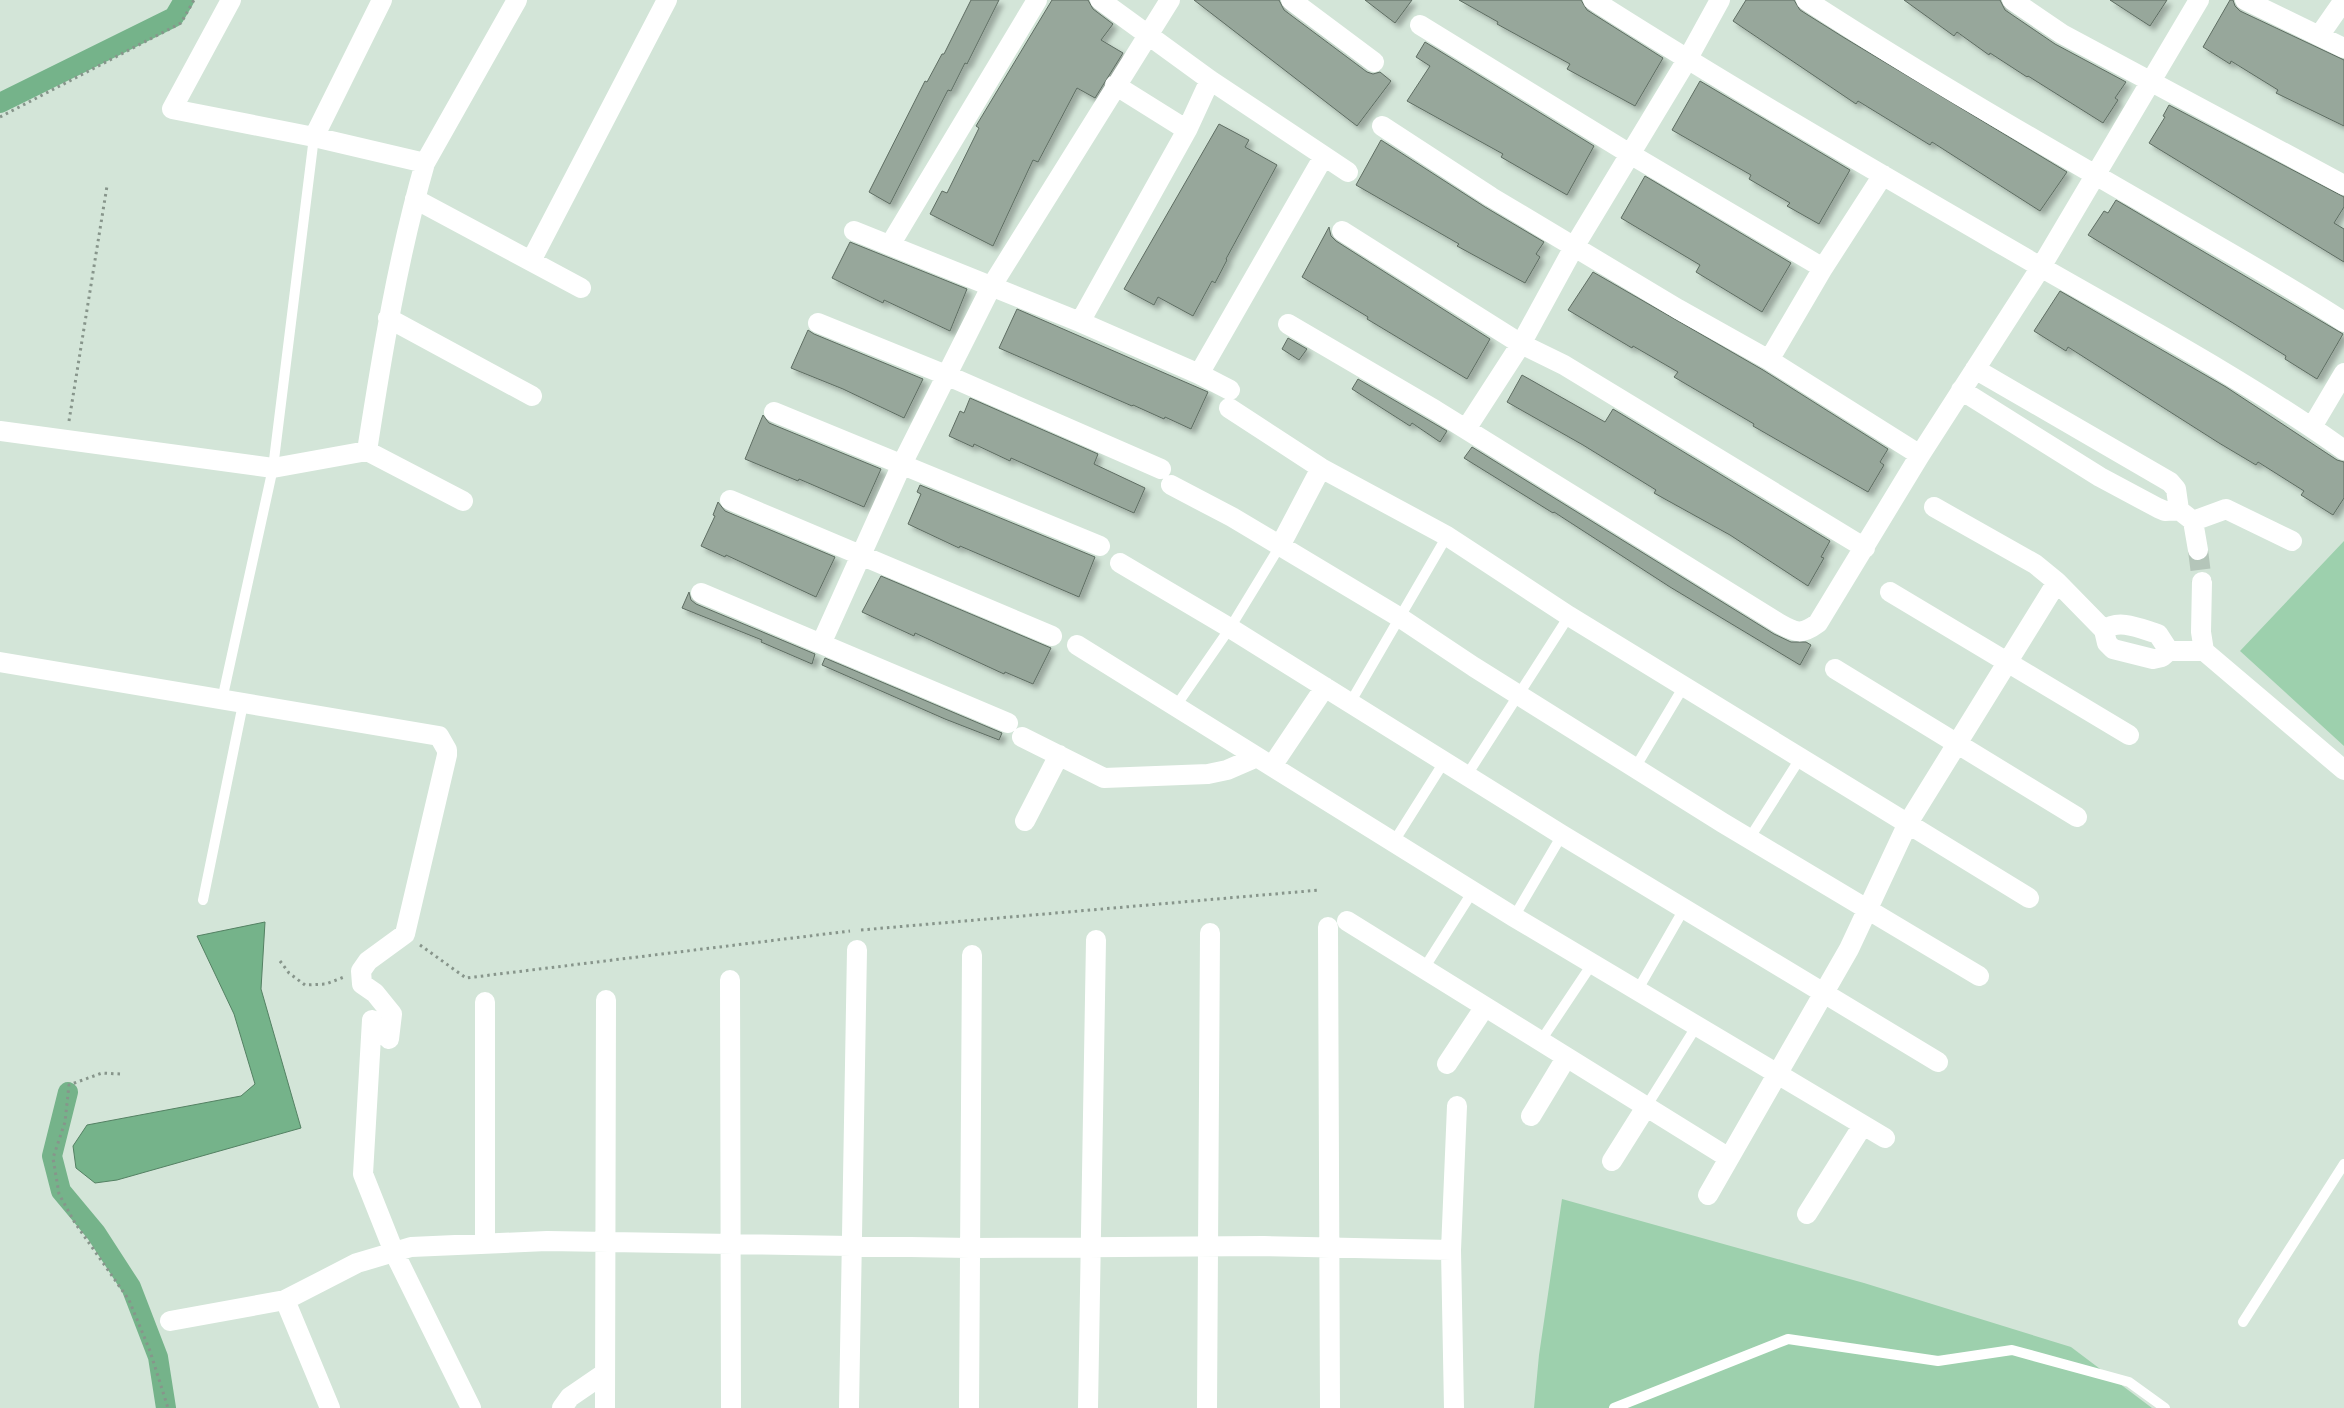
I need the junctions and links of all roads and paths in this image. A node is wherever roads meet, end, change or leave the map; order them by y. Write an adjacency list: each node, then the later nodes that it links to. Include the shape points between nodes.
1 (194, 0): 26 (path, via 181,23)
2 (231, 0): 29 (street, via 172,109)
3 (382, 0): 29 (street)
4 (517, 0): 32 (street)
5 (667, 0): 43 (street)
6 (1037, 0): 41 (street)
7 (1100, 0): 18 (street)
8 (1170, 0): 18 (street)
9 (1291, 0): 22 (street)
10 (1593, 0): 21 (street)
11 (1720, 0): 21 (street)
12 (1806, 0): 34 (street)
13 (2012, 0): 24 (street, via 2062,34)
14 (2199, 0): 24 (street)
15 (2245, 0): 19 (street)
16 (2344, 0): 19 (street)
17 (1420, 25): 30 (street)
18 (1148, 34): 23 (street); 25 (street)
19 (2319, 36): 20 (street)
20 (2344, 48)
21 (1687, 60): 30 (street); 35 (street)
22 (1374, 62)
23 (1210, 80): 28 (street); 31 (street)
24 (2152, 81): 34 (street); 36 (street)
25 (1115, 85): 28 (street); 46 (street)
26 (0, 117)
27 (1382, 126): 42 (street)
28 (1187, 130): 49 (street)
29 (314, 137): 32 (street); 70 (lane)
30 (1630, 154): 42 (street); 45 (street)
31 (1324, 156): 33 (street); 57 (street)
32 (425, 163): 38 (street)
33 (1348, 172)
34 (2095, 174): 44 (street); 50 (street)
35 (1883, 175): 44 (street); 45 (street)
36 (2344, 185)
37 (107, 186): 65 (path)
38 (415, 199): 43 (street); 48 (street)
39 (1342, 230): 53 (street)
40 (854, 231): 41 (street)
41 (890, 245): 46 (street)
42 (1574, 247): 53 (street); 54 (street)
43 (531, 261): 47 (street)
44 (2041, 267): 55 (street); 62 (street)
45 (1823, 268): 54 (street)
46 (991, 287): 49 (street); 58 (street)
47 (582, 288)
48 (388, 318): 60 (street); 67 (street)
49 (1080, 322): 57 (street)
50 (2344, 322)
51 (818, 324): 58 (street)
52 (1288, 324): 63 (street)
53 (1521, 344): 63 (street); 80 (street, via 1564,365)
54 (1769, 360): 68 (street)
55 (1974, 369): 59 (street); 75 (street, via 2170,482)
56 (2344, 373): 62 (street)
57 (1199, 374): 71 (street)
58 (946, 375): 69 (street); 79 (street, via 1166,477)
59 (1961, 390): 68 (street); 75 (street, via 2108,481 2158,508)
60 (532, 396)
61 (774, 412): 69 (street)
62 (2312, 427): 66 (street)
63 (1466, 429): 80 (street, via 1794,632 1802,632 1818,624)
64 (0, 430): 65 (street)
65 (66, 441): 70 (street)
66 (2344, 450)
67 (367, 451): 70 (street); 73 (street)
68 (1920, 455): 80 (street)
69 (902, 464): 78 (street); 82 (street)
70 (273, 468): 103 (lane)
71 (1321, 468): 76 (street); 79 (street)
72 (730, 500): 82 (street)
73 (463, 501)
74 (1934, 507): 84 (street, via 2034,564)
75 (2186, 516): 77 (street, via 2226,509); 81 (street)
76 (1447, 536): 88 (street); 89 (lane)
77 (2292, 541)
78 (1100, 546)
79 (1280, 546): 89 (street); 90 (lane)
80 (1865, 548)
81 (2198, 550)
82 (860, 556): 92 (street); 93 (street)
83 (1120, 563): 90 (street)
84 (2056, 582): 91 (street); 98 (street)
85 (2202, 582): 96 (street)
86 (1890, 592): 98 (street)
87 (701, 593): 93 (street)
88 (1569, 616): 100 (street); 102 (lane)
89 (1399, 617): 102 (street); 104 (lane)
90 (1230, 628): 101 (street); 106 (lane)
91 (2104, 630): 95 (street, via 2110,625 2120,624 2158,634); 95 (street, via 2107,643 2113,649 2154,659)
92 (1052, 636)
93 (822, 644): 107 (street)
94 (1077, 645): 106 (street)
95 (2169, 651): 96 (street)
96 (2204, 651): 116 (street)
97 (0, 662): 103 (street)
98 (2006, 664): 108 (street); 110 (street)
99 (1835, 670): 110 (street)
100 (1684, 686): 112 (street); 115 (lane)
101 (1325, 687): 104 (street); 113 (street)
102 (1518, 694): 115 (street); 117 (lane)
103 (222, 700): 105 (street)
104 (1350, 703): 114 (street)
105 (243, 704): 126 (lane); 139 (street, via 439,736 447,750 405,934 368,961)
106 (1176, 706): 113 (street)
107 (1008, 723)
108 (2129, 735)
109 (1022, 737): 111 (street)
110 (1957, 743): 118 (street); 120 (street)
111 (1059, 755): 113 (street, via 1104,778 1208,774); 119 (street)
112 (1801, 757): 120 (street); 122 (lane)
113 (1264, 762): 123 (street)
114 (1444, 762): 117 (street); 123 (lane)
115 (1634, 768): 122 (street)
116 (2344, 770)
117 (1468, 775): 121 (street)
118 (2077, 817)
119 (1025, 821)
120 (1908, 823): 125 (street); 128 (street)
121 (1562, 835): 127 (street); 129 (lane)
122 (1749, 839): 128 (street)
123 (1393, 843): 124 (street)
124 (1473, 891): 129 (street); 138 (lane)
125 (2029, 898)
126 (203, 900)
127 (1684, 909): 142 (lane); 143 (street)
128 (1866, 909): 140 (street); 143 (street, via 1849,949)
129 (1514, 917): 137 (street)
130 (1347, 921): 138 (street)
131 (1328, 927): 172 (street)
132 (1210, 933): 170 (street)
133 (1096, 940): 171 (street)
134 (857, 950): 169 (street)
135 (972, 955): 173 (street)
136 (280, 962): 139 (path, via 305,985 326,984)
137 (1592, 964): 142 (street); 150 (lane)
138 (1423, 970): 146 (street)
139 (361, 971): 149 (street, via 362,984 375,993 392,1014)
140 (1979, 976)
141 (730, 980): 168 (street)
142 (1637, 991): 148 (street)
143 (1823, 994): 152 (street); 155 (street)
144 (606, 1000): 166 (street)
145 (485, 1002): 167 (street)
146 (1484, 1008): 150 (street); 153 (street)
147 (372, 1020): 175 (street, via 363,1174)
148 (1696, 1027): 155 (street); 157 (lane)
149 (389, 1039)
150 (1540, 1042): 151 (street)
151 (1566, 1058): 157 (street); 158 (street)
152 (1938, 1062)
153 (1447, 1064)
154 (120, 1074): 180 (path, via 102,1073 70,1085 65,1122 53,1158 56,1182 64,1207 130,1300)
155 (1777, 1075): 159 (street); 161 (street)
156 (1457, 1106): 174 (street)
157 (1646, 1107): 161 (street); 162 (street)
158 (1531, 1116)
159 (1862, 1125): 160 (street); 165 (street)
160 (1885, 1138)
161 (1729, 1158): 164 (street)
162 (1612, 1161)
163 (2344, 1164): 178 (lane)
164 (1708, 1195)
165 (1807, 1214)
166 (605, 1242): 167 (street); 168 (street); 179 (street)
167 (486, 1244): 175 (street, via 411,1247)
168 (730, 1245): 169 (street); 185 (street)
169 (852, 1246): 173 (street); 186 (street)
170 (1208, 1246): 171 (street); 172 (street); 189 (street)
171 (1091, 1247): 173 (street); 188 (street)
172 (1330, 1247): 174 (street); 190 (street)
173 (970, 1248): 187 (street)
174 (1451, 1250): 191 (street)
175 (394, 1252): 176 (street, via 357,1263); 182 (street)
176 (285, 1300): 177 (street); 181 (street)
177 (170, 1321)
178 (2243, 1322)
179 (605, 1373): 183 (street, via 570,1397); 184 (street)
180 (168, 1408)
181 (330, 1408)
182 (471, 1408)
183 (562, 1408)
184 (605, 1408)
185 (731, 1408)
186 (849, 1408)
187 (969, 1408)
188 (1088, 1408)
189 (1207, 1408)
190 (1330, 1408)
191 (1454, 1408)
192 (1614, 1408): 193 (lane, via 1788,1339 1938,1361 2012,1350 2129,1382)
193 (2165, 1408)

